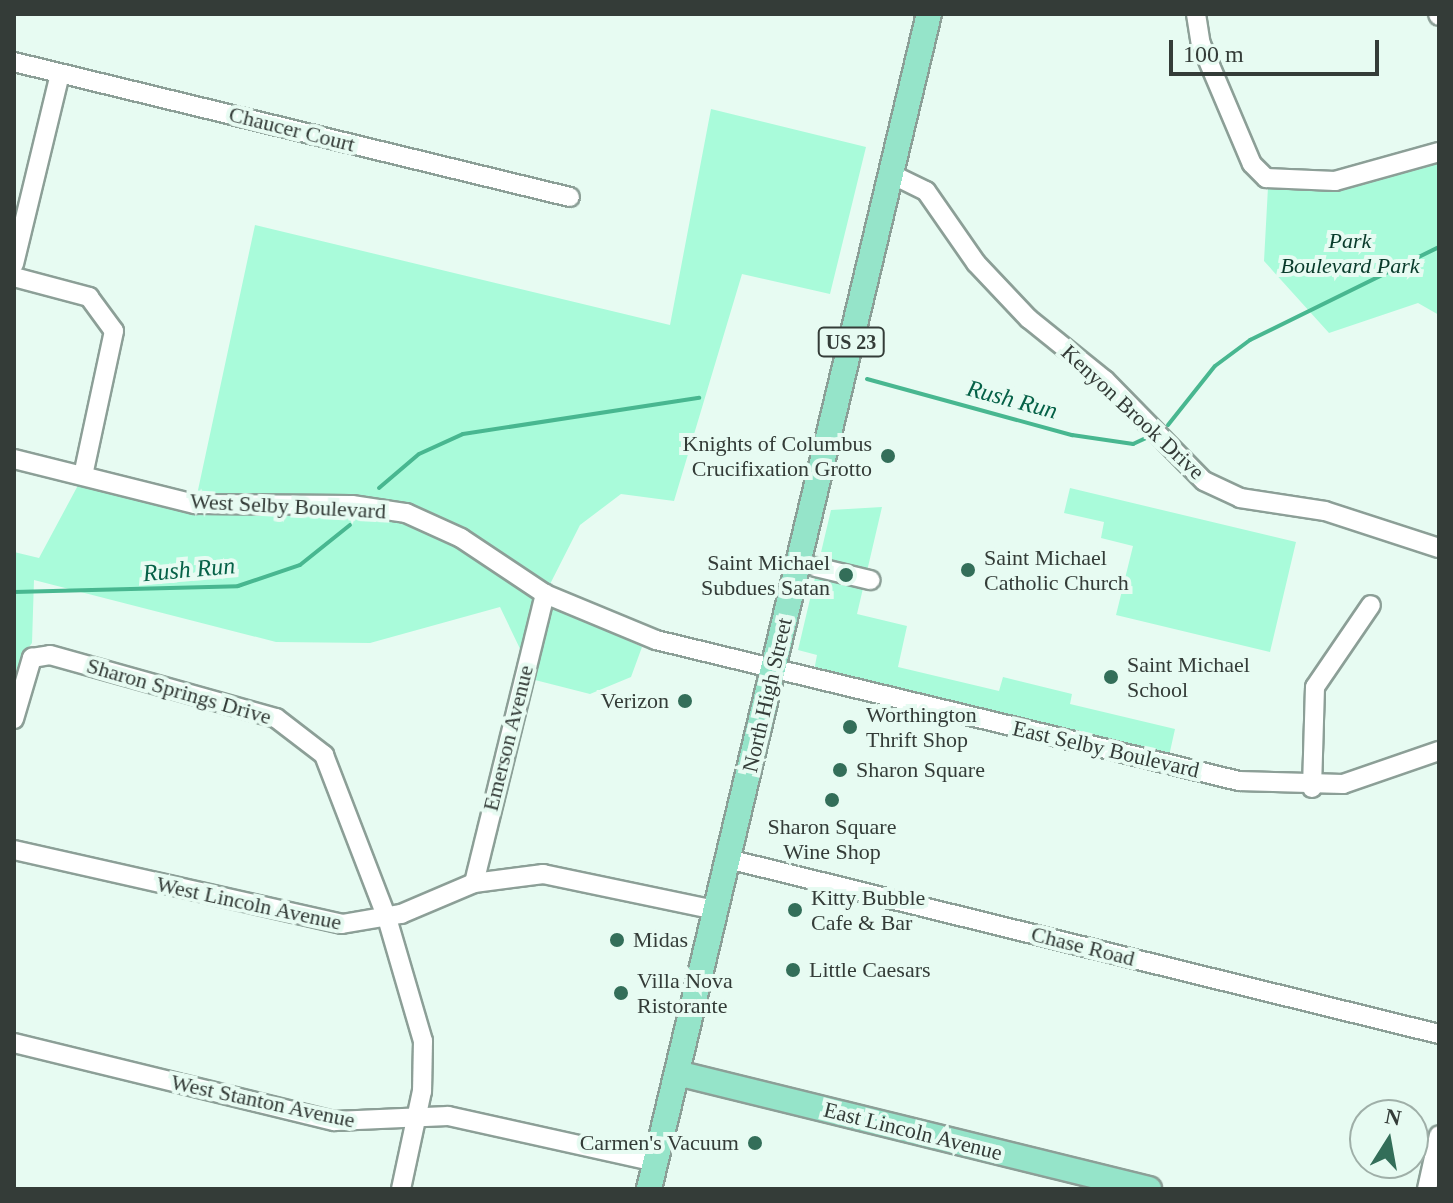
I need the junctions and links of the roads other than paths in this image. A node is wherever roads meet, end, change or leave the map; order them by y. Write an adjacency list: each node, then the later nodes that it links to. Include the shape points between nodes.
1 (929, 14): 6 (main road, North High Street / US 23)
2 (1196, 14): 5 (street, via 1201,44 1260,174 1301,185)
3 (14, 62): 4 (street, Chaucer Court)
4 (60, 74): 7 (street, Chaucer Court); 8 (street)
5 (1439, 152)
6 (891, 174): 12 (street, Kenyon Brook Drive, via 926,191 976,263 1029,319 1105,380 1204,481 1240,498 1325,511); 17 (main road, North High Street / US 23)
7 (570, 197)
8 (14, 264)
9 (14, 277): 11 (street, via 101,305 115,346)
10 (14, 459): 11 (street, West Selby Boulevard)
11 (83, 476): 15 (street, West Selby Boulevard, via 195,504 381,508 461,538)
12 (1439, 548)
13 (816, 567): 14 (street)
14 (870, 580)
15 (545, 594): 17 (street, West Selby Boulevard, via 656,640); 23 (street, Emerson Avenue)
16 (1371, 605): 20 (street, via 1315,687)
17 (773, 669): 20 (street, East Selby Boulevard, via 1239,781); 22 (main road, North High Street / US 23)
18 (14, 719): 25 (street, Sharon Springs Drive, via 21,681 39,654 293,727 332,767)
19 (1439, 751): 20 (street, East Selby Boulevard)
20 (1312, 788)
21 (14, 850): 25 (street, West Lincoln Avenue, via 315,921)
22 (728, 859): 24 (main road, North High Street / US 23); 26 (street, Chase Road)
23 (474, 883): 24 (street, West Lincoln Avenue, via 567,876); 25 (street, West Lincoln Avenue)
24 (715, 910): 28 (main road, North High Street / US 23)
25 (387, 918): 29 (street, via 423,1041)
26 (1439, 1034)
27 (14, 1043): 29 (street, West Stanton Avenue, via 335,1121)
28 (677, 1073): 31 (main road, North High Street / US 23); 34 (main road, East Lincoln Avenue)
29 (418, 1118): 31 (street, West Stanton Avenue, via 496,1123); 32 (street)
30 (1439, 1135): 35 (street)
31 (656, 1162): 33 (main road, North High Street / US 23)
32 (401, 1189)
33 (649, 1189)
34 (1149, 1189)
35 (1427, 1189)

